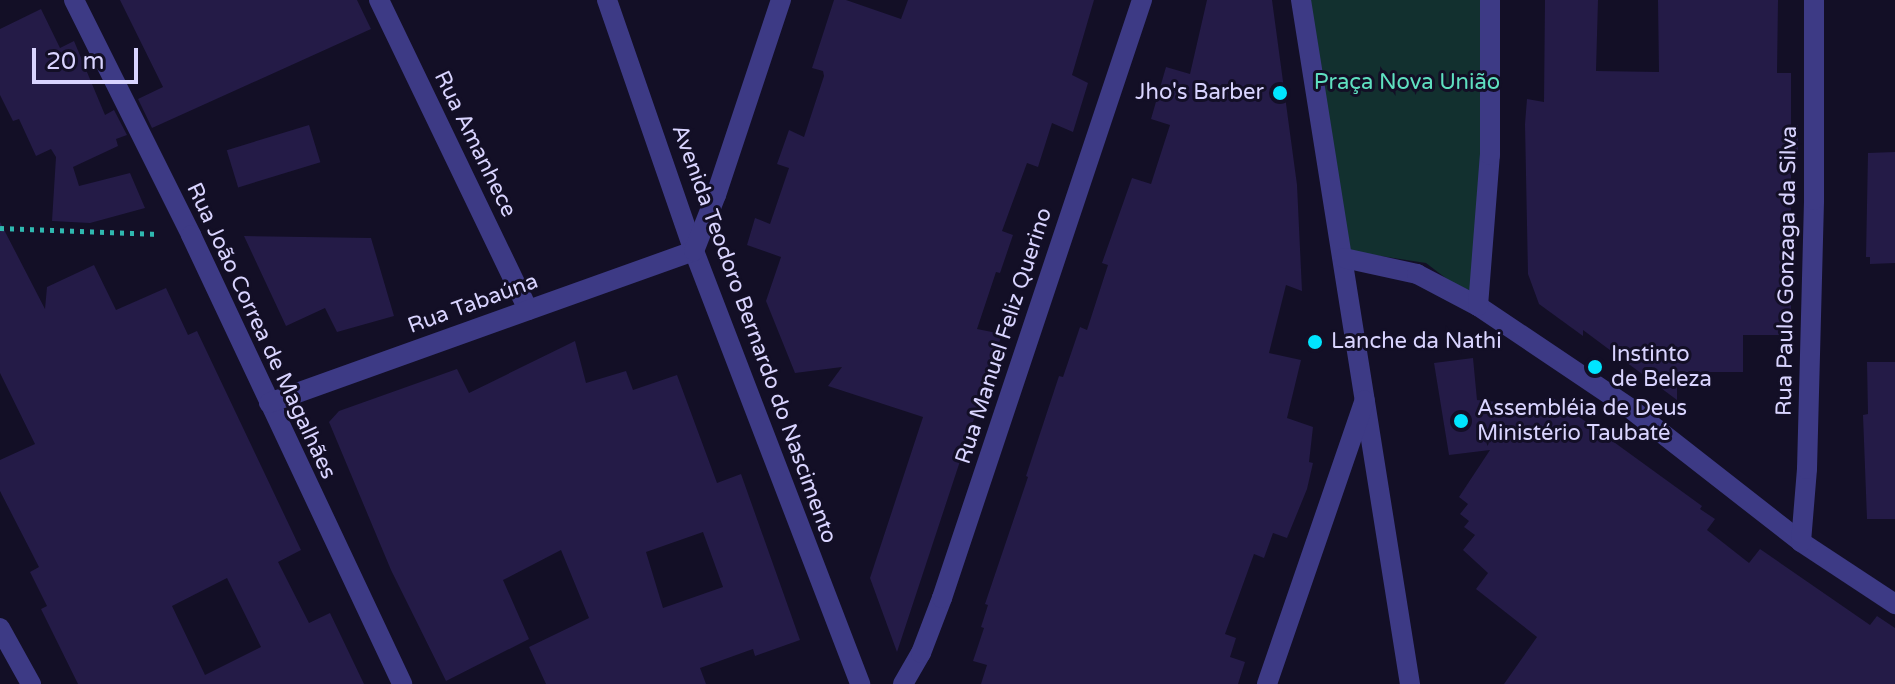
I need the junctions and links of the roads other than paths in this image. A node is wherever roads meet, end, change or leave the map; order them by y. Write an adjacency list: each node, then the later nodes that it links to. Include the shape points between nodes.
1 (74, 0): 14 (street, Rua João Correa de Magalhães)
2 (379, 0): 12 (street, Rua Amanhece)
3 (607, 0): 9 (street, Avenida Teodoro Bernardo do Nascimento)
4 (781, 0): 9 (street)
5 (1142, 0): 21 (street, Rua Manuel Feliz Querino, via 942,598)
6 (1301, 0): 10 (street)
7 (1490, 0): 11 (street, via 1490,155)
8 (1814, 0): 15 (street, Rua Paulo Gonzaga da Silva, via 1814,200)
9 (694, 251): 12 (street, Rua Tabaúna); 20 (street, Avenida Teodoro Bernardo do Nascimento)
10 (1344, 258): 11 (street, via 1417,274); 13 (street)
11 (1478, 306): 15 (street, via 1631,409)
12 (528, 310): 14 (street, Rua Tabaúna)
13 (1367, 396): 22 (street); 23 (street)
14 (269, 403): 19 (street, Rua João Correa de Magalhães)
15 (1801, 542): 16 (street)
16 (1895, 604)
17 (0, 628): 18 (street)
18 (31, 684)
19 (402, 684)
20 (860, 684)
21 (903, 684)
22 (1267, 684)
23 (1410, 684)

